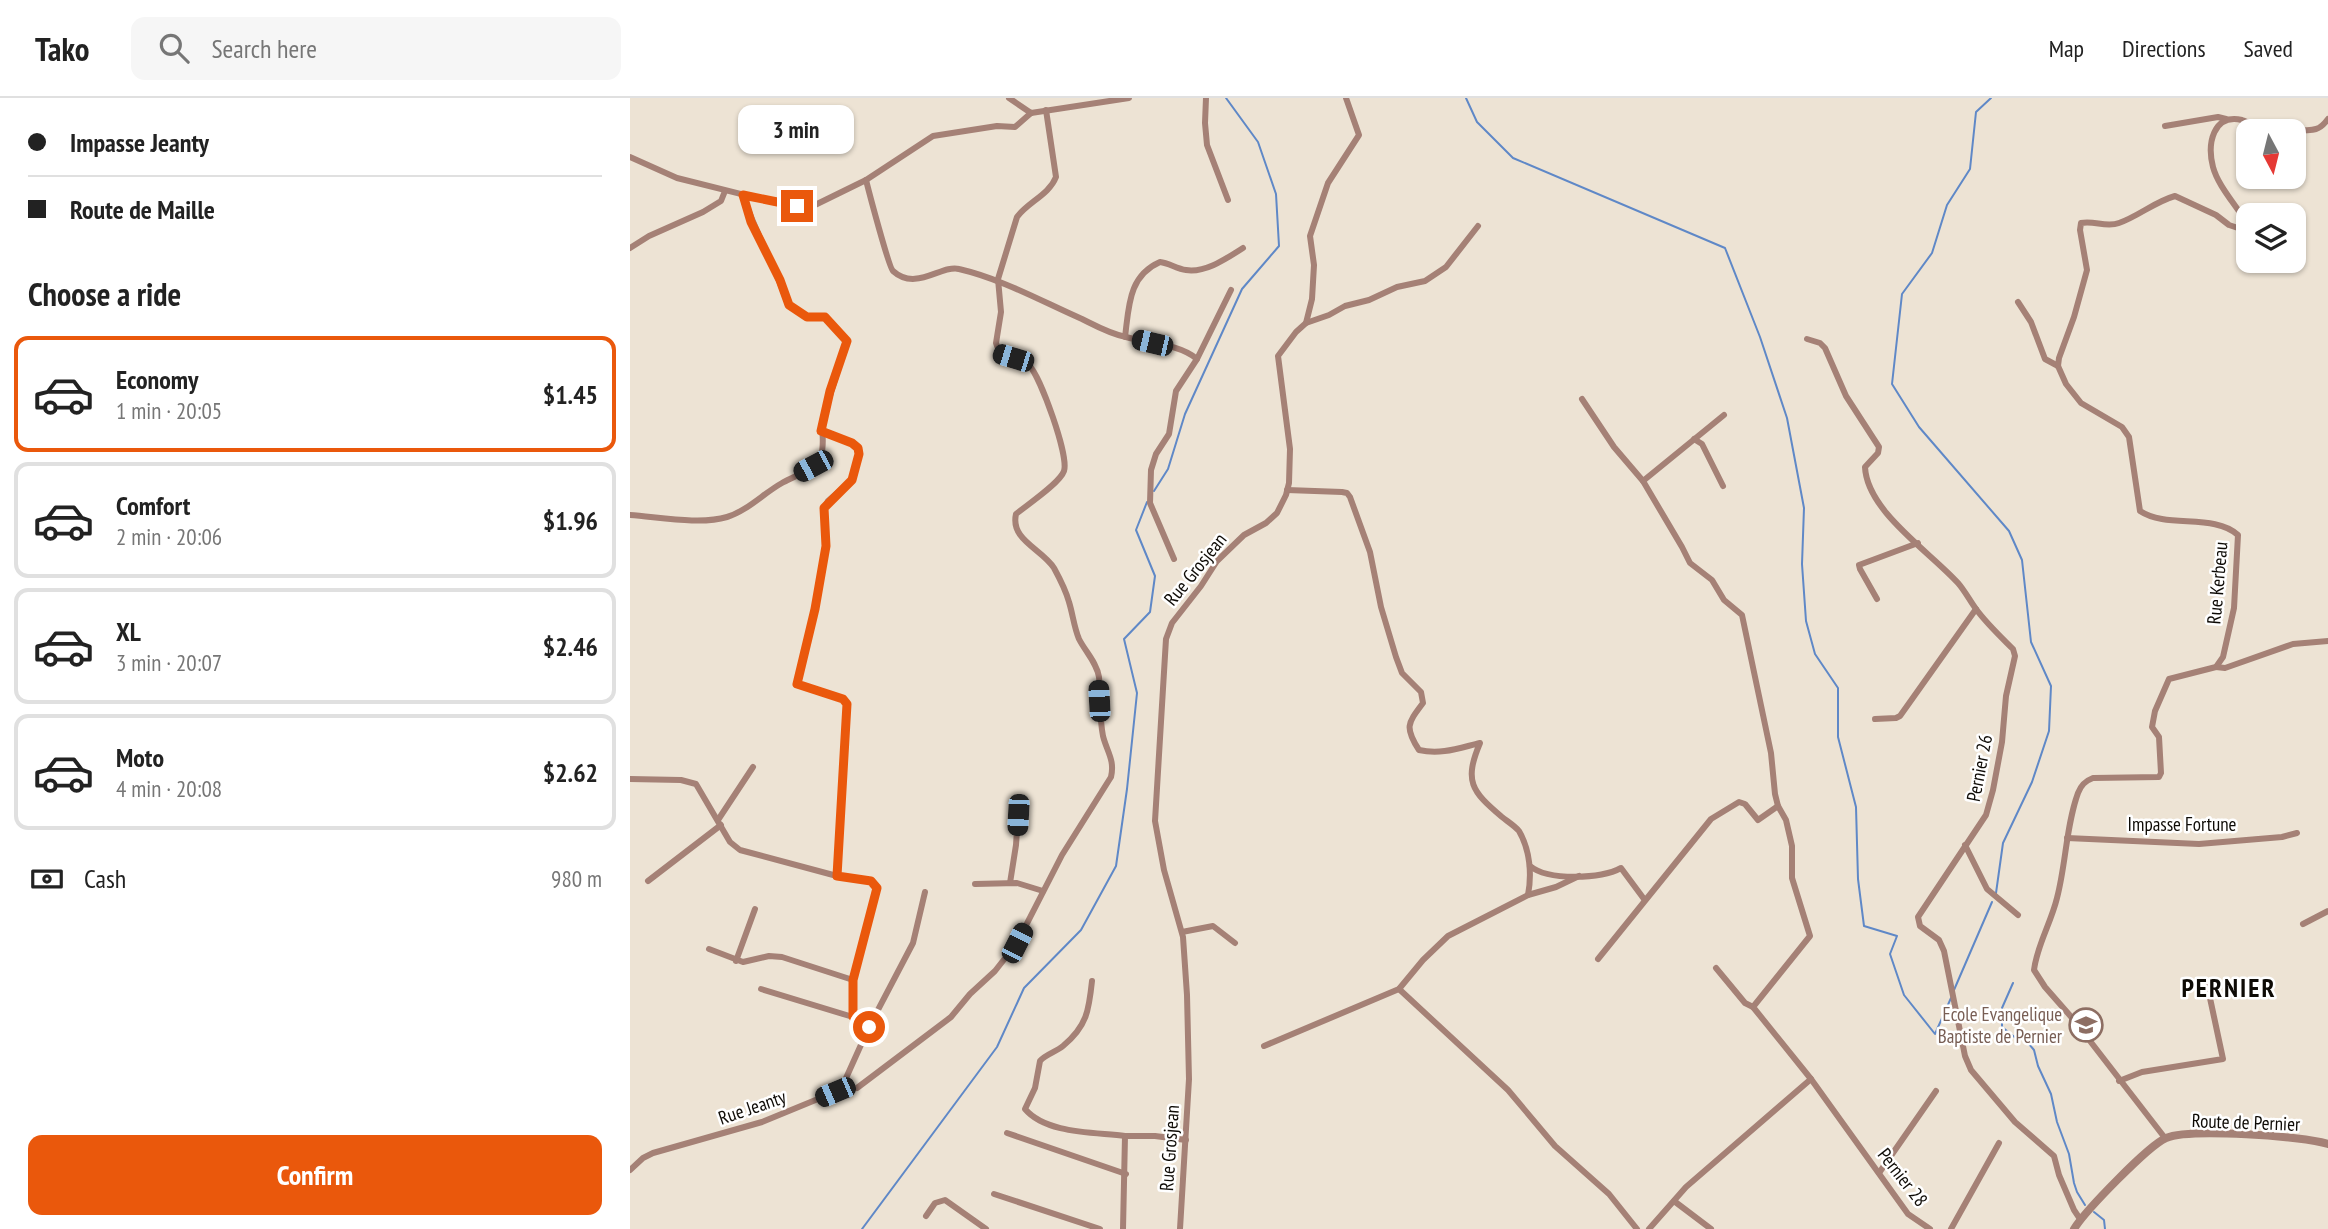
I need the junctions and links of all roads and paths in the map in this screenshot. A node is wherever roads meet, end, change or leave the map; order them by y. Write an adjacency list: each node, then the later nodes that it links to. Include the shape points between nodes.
1 (1009, 98): 6 (street)
2 (1129, 98): 5 (street)
3 (1206, 98): 14 (street, via 1208,145)
4 (1346, 98): 21 (street, via 1359,135 1328,183 1310,236 1314,265)
5 (1046, 110): 6 (street); 18 (street, via 1056,177 1017,218)
6 (1031, 113): 11 (street, via 1015,127 933,136)
7 (2226, 119): 8 (street, via 2277,131 2316,129); 9 (street); 25 (street, via 2213,134 2213,168 2246,222 2244,227 2229,225 2175,196 2118,224 2081,223 2087,270)
8 (2326, 124)
9 (2165, 126)
10 (630, 157): 12 (street, via 677,178)
11 (866, 180): 13 (street, via 816,205 797,206); 18 (street, via 892,271 924,278 956,268)
12 (725, 191): 13 (street); 16 (street, via 720,201 704,212)
13 (743, 195): 28 (street, via 789,305 807,317 825,317 847,341)
14 (1228, 200)
15 (1478, 226): 21 (street, via 1446,267 1425,281 1397,287)
16 (630, 248)
17 (1244, 248): 22 (street, via 1194,270 1160,262 1153,265 1133,287)
18 (998, 279): 22 (street); 55 (street, via 1001,312 996,343 1000,354 1027,362 1034,371 1049,403 1065,459 1060,479 1016,514 1014,523 1017,533 1052,565 1070,604 1079,638 1099,678 1104,739 1114,767)
19 (1231, 290): 24 (street)
20 (2018, 302): 25 (street, via 2045,359)
21 (1306, 323): 32 (street, Rue Grosjean, via 1278,356 1290,449)
22 (1125, 337): 24 (street, via 1178,349)
23 (1807, 340): 34 (street, Pernier 26, via 1825,348 1846,397 1879,447 1865,467 1878,501 1889,519)
24 (1197, 359): 35 (street, via 1176,391 1169,434 1151,470 1150,503)
25 (2058, 366): 39 (street, Rue Kerbeau, via 2081,403 2122,427 2129,437 2140,511 2148,517 2207,523 2238,535 2234,608 2223,657)
26 (1581, 399): 30 (street)
27 (1724, 415): 29 (street)
28 (821, 431): 33 (street, via 821,457 813,466 727,517); 50 (street, via 852,443 859,454 852,480 824,508 826,546 797,684 847,704)
29 (1694, 439): 30 (street); 31 (street, via 1702,444)
30 (1643, 481): 43 (street, via 1686,558 1742,615)
31 (1723, 486)
32 (1287, 490): 49 (street, via 1347,493 1370,552 1396,657 1402,673 1423,697 1411,718 1410,736 1419,750 1426,752 1480,743 1471,778 1475,790 1518,830); 63 (street, Rue Grosjean, via 1277,513 1217,561 1172,623 1166,639 1155,821)
33 (630, 516)
34 (1918, 543): 36 (street, via 1860,565); 37 (street, Pernier 26, via 1961,586)
35 (1174, 559)
36 (1877, 599)
37 (1976, 609): 40 (street, via 1900,716); 48 (street, Pernier 26, via 2015,656 1993,790 1986,815)
38 (2328, 641): 39 (street, via 2293,644 2225,668)
39 (2216, 667): 47 (street, via 2175,676 2164,688 2152,727 2159,737 2159,777 2085,781 2078,791)
40 (1875, 719)
41 (753, 767): 45 (street)
42 (630, 779): 45 (street, via 696,784)
43 (1778, 806): 58 (street, via 1758,820 1739,802 1711,819); 74 (street, via 1786,820 1793,878 1810,936)
44 (1018, 815): 53 (street)
45 (719, 823): 50 (street, via 740,850); 52 (street)
46 (2297, 832): 47 (street, Impasse Fortune, via 2199,844)
47 (2067, 838): 79 (street, via 2057,898 2034,970)
48 (1965, 845): 61 (street, via 1991,893); 94 (street, Pernier 26, via 1918,917 1920,926 1939,940 1944,951 1970,1070 2015,1122 2054,1156)
49 (1530, 866): 51 (street, via 1545,874); 57 (street)
50 (837, 876): 69 (street, via 871,881 877,888)
51 (1579, 876): 57 (street); 58 (street, via 1621,869)
52 (648, 881)
53 (1010, 883): 54 (street); 55 (street)
54 (975, 884)
55 (1043, 891): 80 (street, via 1017,943 995,971 951,1017)
56 (925, 892): 76 (street, Rue Jeanty, via 914,943)
57 (1528, 895): 73 (street, via 1448,936)
58 (1644, 899): 66 (street)
59 (755, 909): 67 (street)
60 (2328, 911): 62 (street)
61 (2018, 915)
62 (2303, 924)
63 (1182, 932): 64 (street, via 1213,926); 85 (street, Rue Grosjean, via 1189,1040)
64 (1235, 943)
65 (709, 949): 67 (street)
66 (1598, 958)
67 (736, 961): 69 (street, via 782,957)
68 (1716, 968): 74 (street, Pernier 28)
69 (853, 980): 75 (street)
70 (1092, 981): 83 (street, via 1084,1024 1040,1061 1025,1108 1055,1127)
71 (2207, 984): 79 (street, via 2224,1059 2141,1072)
72 (761, 989): 75 (street)
73 (1399, 989): 77 (street); 101 (street, via 1508,1090 1555,1146 1609,1194)
74 (1753, 1007): 78 (street, Pernier 28)
75 (853, 1017): 76 (street)
76 (869, 1027): 88 (street, Rue Jeanty, via 846,1082 835,1092 761,1122 653,1153)
77 (1264, 1046)
78 (1811, 1079): 89 (street, Pernier 28); 92 (street)
79 (2119, 1081): 84 (street)
80 (857, 1088)
81 (1936, 1091): 89 (street)
82 (1007, 1133): 90 (street)
83 (1125, 1136): 85 (street); 90 (street)
84 (2165, 1138): 87 (street, Route de Pernier, via 2248,1135); 94 (street, Route de Pernier)
85 (1186, 1140): 100 (street, Rue Grosjean)
86 (1999, 1143): 105 (street)
87 (2328, 1144)
88 (630, 1170)
89 (1879, 1173): 104 (street, Pernier 28, via 1908,1214)
90 (1126, 1174): 99 (street)
91 (995, 1194): 95 (street)
92 (1674, 1201): 102 (street); 103 (street)
93 (926, 1216): 96 (street, via 935,1203 944,1200)
94 (2080, 1219): 106 (street, Route de Pernier)
95 (1077, 1220): 97 (street); 98 (street)
96 (986, 1229)
97 (1073, 1229)
98 (1100, 1229)
99 (1123, 1229)
100 (1180, 1229)
101 (1637, 1229)
102 (1649, 1229)
103 (1711, 1229)
104 (1930, 1229)
105 (1951, 1229)
106 (2074, 1229)

